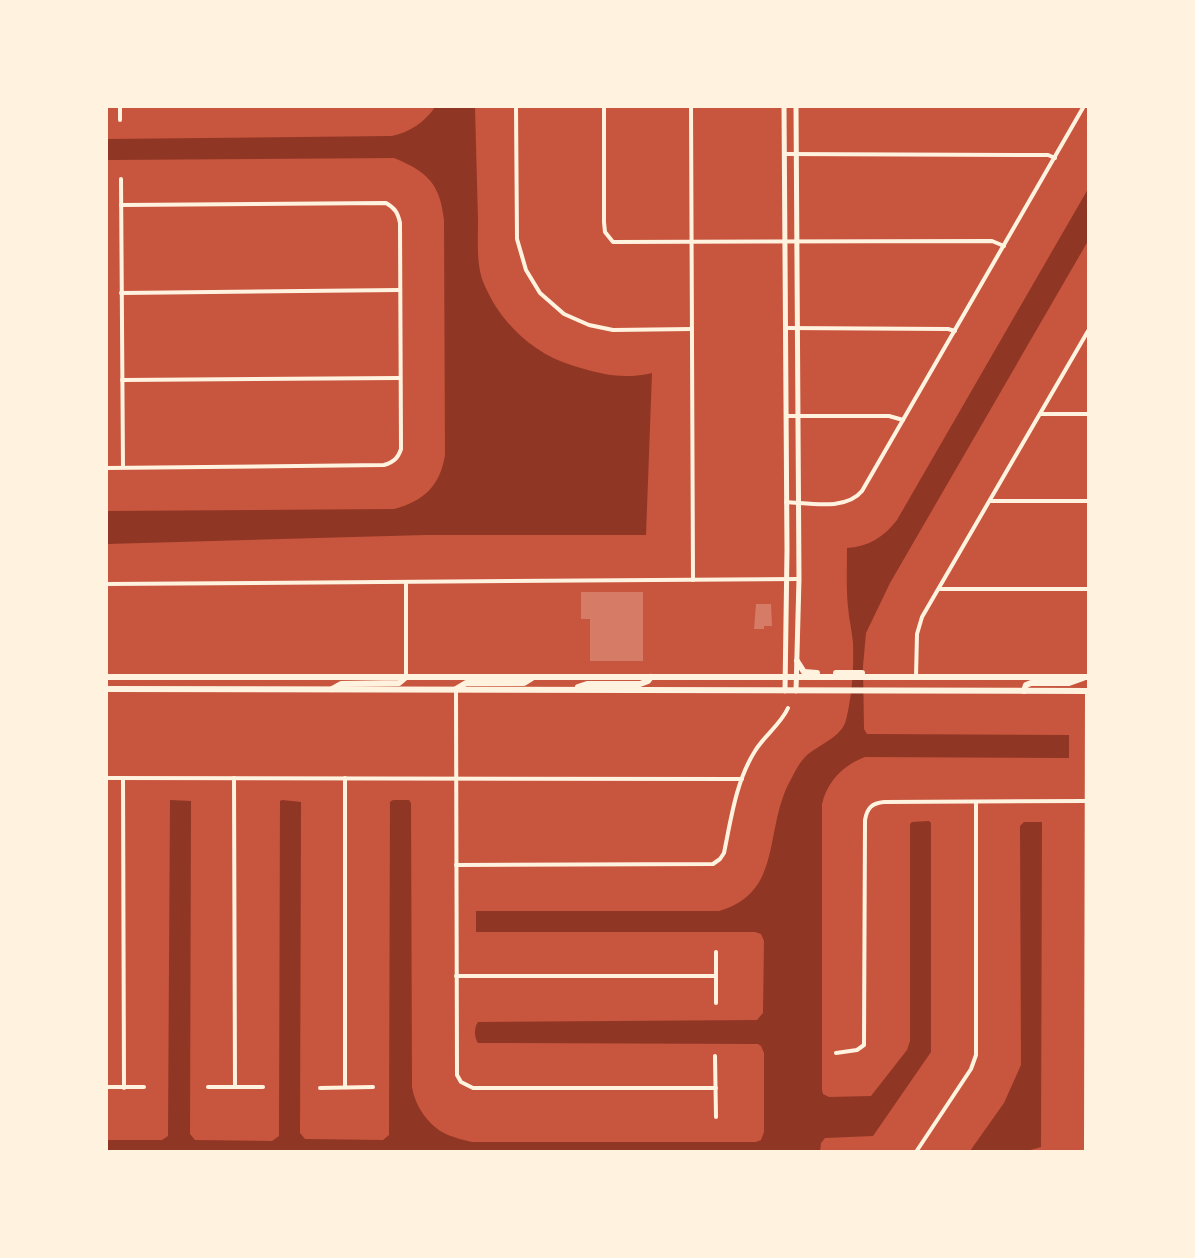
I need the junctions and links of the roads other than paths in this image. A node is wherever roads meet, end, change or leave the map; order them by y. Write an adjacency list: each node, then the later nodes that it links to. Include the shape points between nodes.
1 (120, 106): 8 (street)
2 (516, 106): 22 (street, via 517,229 530,278 549,302 573,319 605,329)
3 (604, 106): 16 (street, via 605,232 620,243)
4 (691, 106): 16 (street)
5 (784, 106): 9 (main road)
6 (796, 106): 10 (main road)
7 (1084, 106): 11 (street)
8 (120, 120)
9 (784, 154): 10 (street); 14 (main road)
10 (796, 154): 11 (street, via 1048,154); 15 (main road)
11 (1054, 158): 17 (street)
12 (121, 179): 13 (street)
13 (122, 205): 18 (street, via 386,203 399,215); 19 (street)
14 (785, 241): 15 (street); 16 (street); 20 (main road)
15 (797, 241): 17 (street, via 992,241); 21 (main road)
16 (692, 242): 22 (street)
17 (1004, 246): 24 (street)
18 (400, 290): 19 (street); 25 (street)
19 (121, 293): 26 (street)
20 (785, 328): 21 (street); 29 (main road)
21 (797, 328): 24 (street); 30 (main road)
22 (692, 329): 40 (street)
23 (1089, 330): 27 (street)
24 (955, 331): 31 (street)
25 (400, 378): 26 (street); 32 (street, via 401,449 399,456 384,465)
26 (122, 380): 32 (street)
27 (1041, 414): 28 (street); 34 (street)
28 (1089, 414)
29 (786, 416): 30 (street); 36 (main road)
30 (798, 416): 31 (street, via 890,416); 37 (main road)
31 (903, 420): 37 (street, via 862,491 851,501)
32 (123, 467): 33 (street)
33 (106, 468)
34 (990, 501): 35 (street); 43 (street)
35 (1089, 501)
36 (786, 502): 37 (street); 38 (main road)
37 (798, 503): 39 (main road)
38 (786, 579): 39 (street); 40 (street); 50 (main road)
39 (799, 579): 45 (main road)
40 (693, 580): 41 (street)
41 (406, 582): 42 (street); 48 (street)
42 (106, 584)
43 (939, 589): 44 (street); 54 (street, via 918,627)
44 (1089, 589)
45 (797, 661): 46 (main road, via 804,672); 53 (main road)
46 (848, 675): 53 (main road); 54 (main road)
47 (106, 677): 48 (main road)
48 (406, 677): 52 (main road); 58 (main road, via 399,683 341,684)
49 (651, 677): 50 (main road); 52 (main road); 57 (main road, via 640,684 587,684)
50 (785, 677): 53 (main road); 60 (main road)
51 (1087, 677): 54 (main road); 62 (main road, via 1069,683 1031,683)
52 (533, 678): 56 (main road, via 524,682 465,683)
53 (796, 678): 61 (main road)
54 (916, 678)
55 (106, 689): 58 (main road)
56 (456, 689): 57 (main road); 58 (main road); 68 (street)
57 (572, 689): 60 (main road)
58 (329, 690)
59 (1088, 690): 62 (main road); 70 (street)
60 (785, 691): 61 (main road)
61 (796, 691): 62 (main road)
62 (1023, 691)
63 (788, 708): 69 (street, via 759,744)
64 (106, 778): 65 (street)
65 (123, 778): 66 (street); 84 (street)
66 (234, 778): 67 (street); 80 (street)
67 (345, 778): 68 (street); 87 (street)
68 (456, 778): 69 (street); 72 (street)
69 (742, 778): 72 (street, via 724,853 713,864)
70 (1086, 801): 71 (street); 91 (street)
71 (976, 802): 77 (street, via 884,802 871,806 866,813 864,1045); 90 (street, via 976,1055 971,1069)
72 (456, 865): 74 (street)
73 (716, 952): 75 (street)
74 (456, 976): 75 (street); 88 (street, via 457,1075 473,1088)
75 (716, 976): 76 (street)
76 (716, 1003)
77 (836, 1053)
78 (715, 1056): 88 (street)
79 (208, 1087): 80 (street)
80 (235, 1087): 81 (street)
81 (263, 1087)
82 (373, 1087): 87 (street)
83 (106, 1088): 84 (street)
84 (124, 1088): 85 (street)
85 (144, 1088)
86 (320, 1088): 87 (street)
87 (345, 1088)
88 (716, 1088): 89 (street)
89 (716, 1117)
90 (916, 1152)
91 (1086, 1152)

